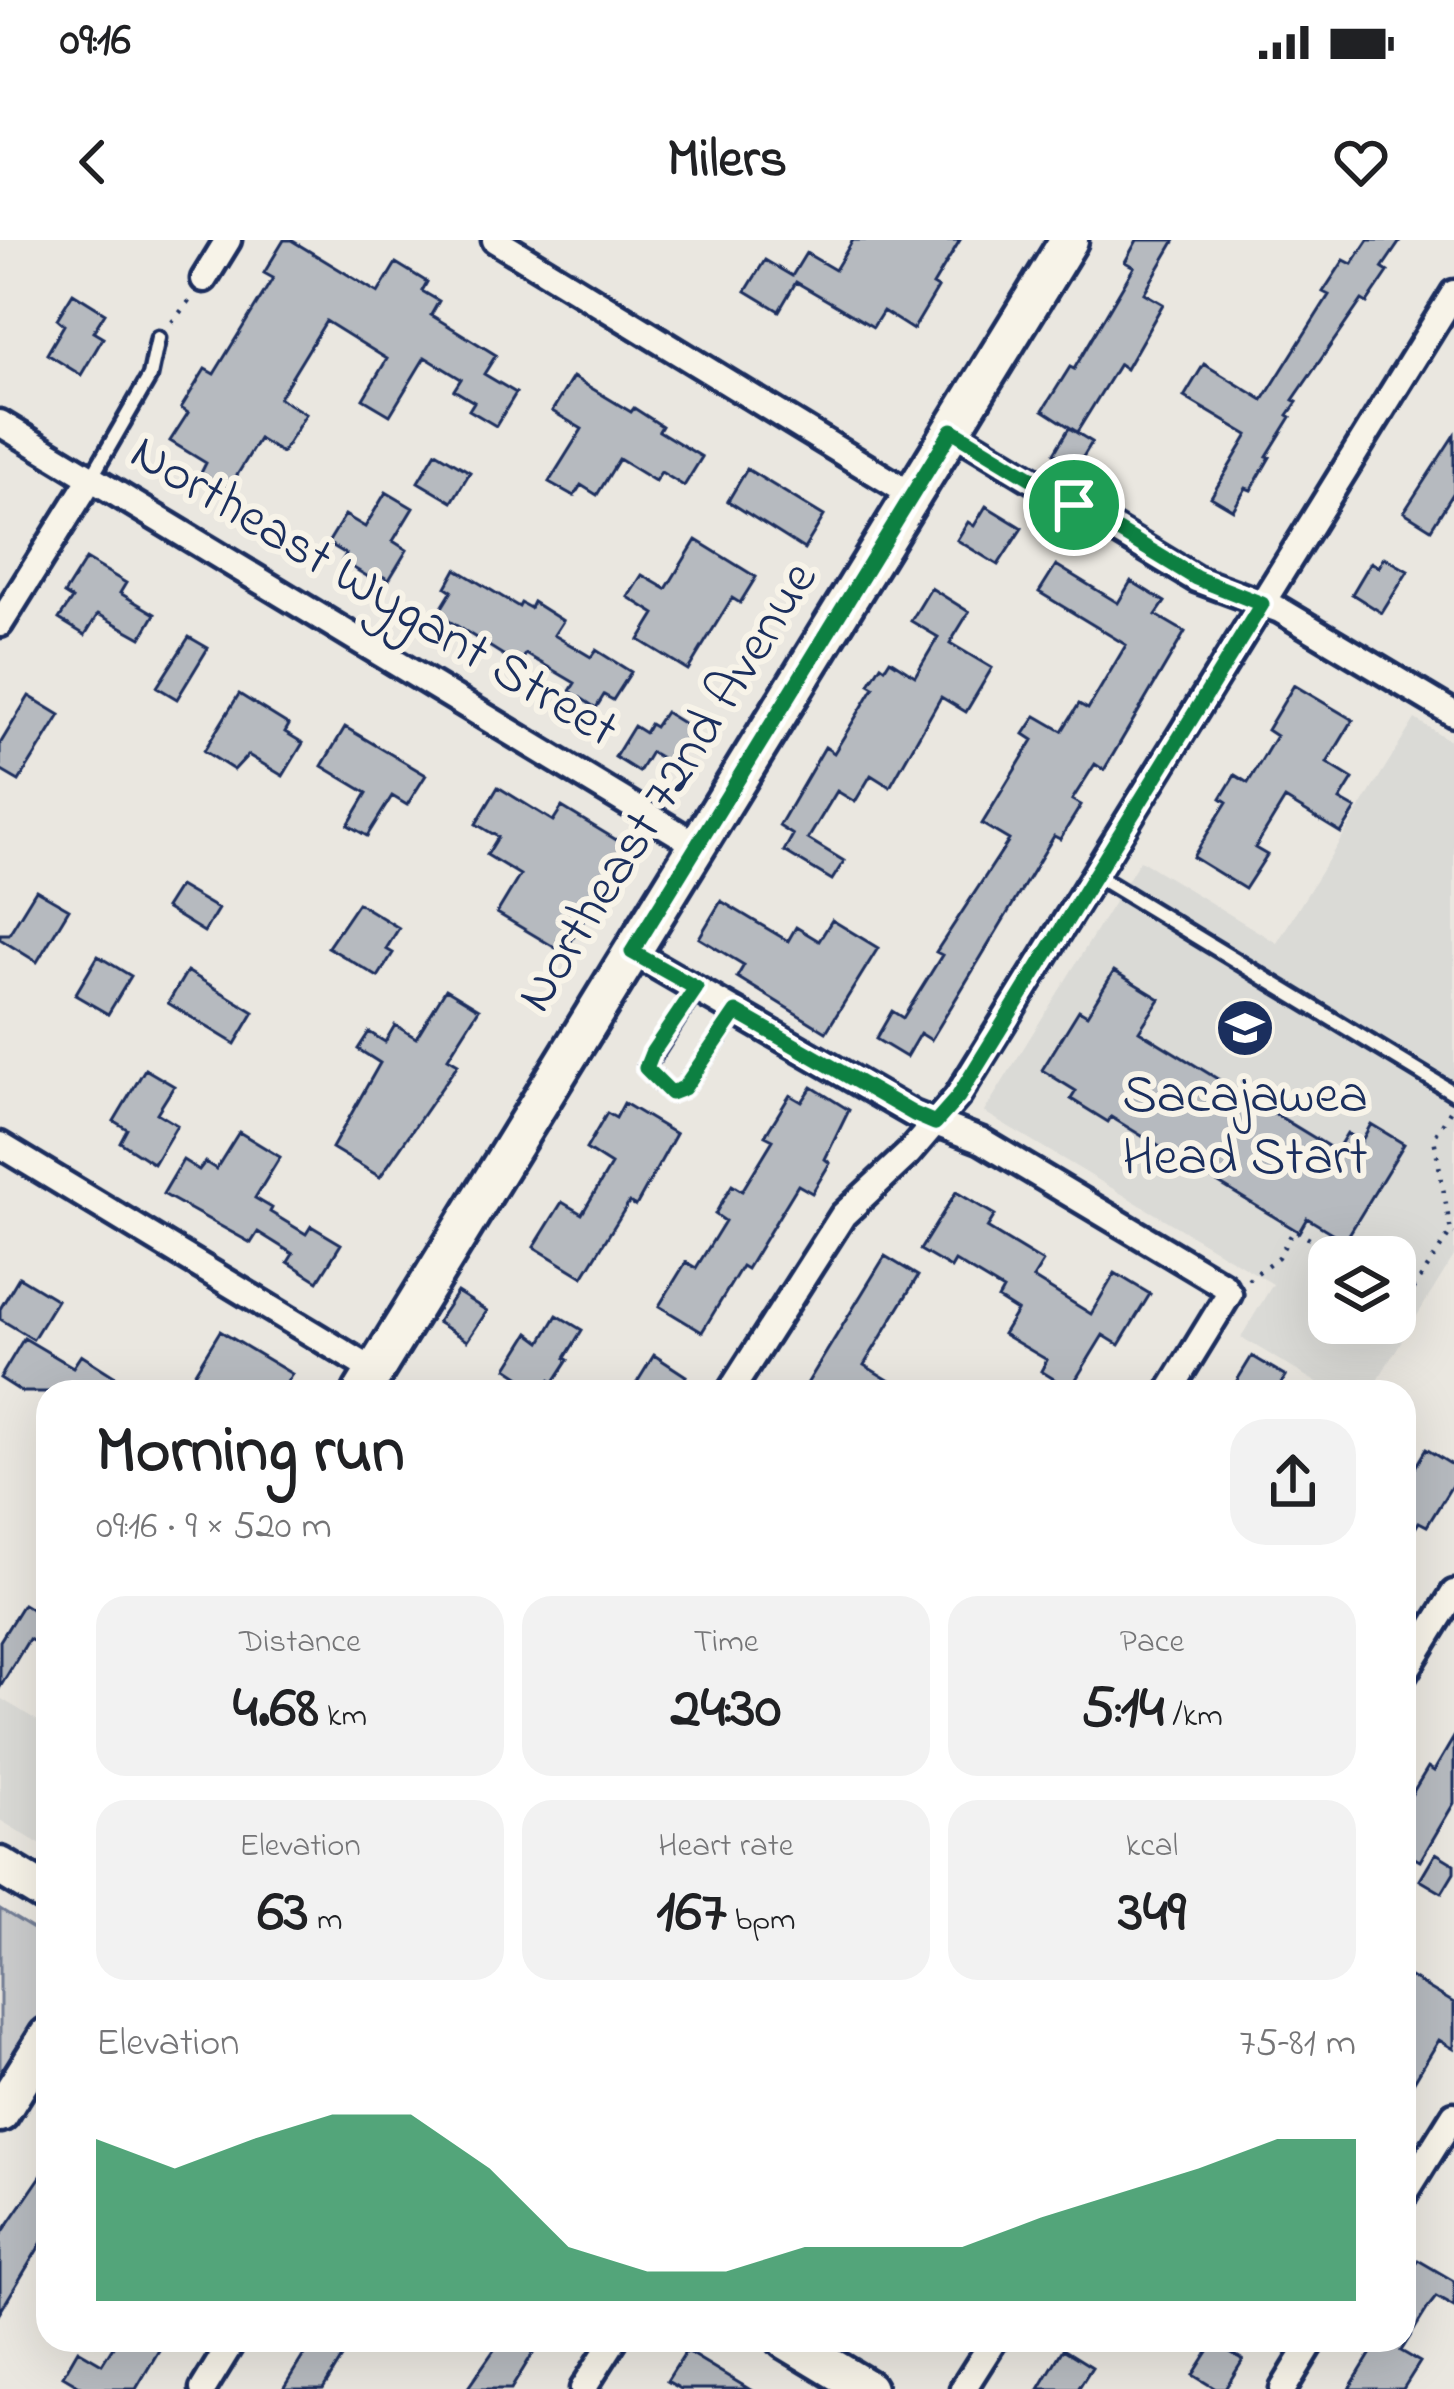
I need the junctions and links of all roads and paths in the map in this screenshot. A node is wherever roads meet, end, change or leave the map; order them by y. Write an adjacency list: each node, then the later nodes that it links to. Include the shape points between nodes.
1 (228, 240): 4 (street)
2 (495, 240): 10 (street)
3 (1069, 240): 8 (street, Northeast 72nd Avenue)
4 (204, 279): 6 (path)
5 (1454, 292): 11 (street)
6 (158, 338): 9 (lane, via 150,376)
7 (0, 422): 9 (street, Northeast Wygant Street)
8 (952, 430): 10 (street, Northeast 72nd Avenue); 11 (street, via 1196,578)
9 (91, 478): 12 (street); 14 (street, Northeast Wygant Street)
10 (912, 495): 14 (street, Northeast 72nd Avenue)
11 (1262, 604): 13 (street); 15 (street)
12 (0, 624)
13 (1454, 714)
14 (697, 845): 16 (street, Northeast 72nd Avenue)
15 (1095, 875): 19 (lane); 21 (street)
16 (632, 952): 17 (street); 28 (street, Northeast 72nd Avenue)
17 (696, 988): 18 (street); 18 (lane, via 646,1068 671,1093 684,1088)
18 (736, 1012): 21 (street)
19 (1454, 1093)
20 (1454, 1105): 23 (path, via 1434,1138)
21 (935, 1123): 26 (street, via 982,1141); 29 (street, via 843,1215)
22 (0, 1145): 27 (street)
23 (1453, 1233): 25 (path)
24 (1308, 1238): 26 (path, via 1294,1230 1278,1257)
25 (1416, 1285)
26 (1229, 1294): 30 (street)
27 (365, 1380)
28 (369, 1380)
29 (738, 1380)
30 (1176, 1380)
31 (1454, 1593): 32 (street)
32 (1416, 1655)
33 (0, 1866): 34 (street)
34 (36, 1884)
35 (36, 2055): 36 (street)
36 (0, 2113)
37 (1454, 2115): 38 (street)
38 (1416, 2176)
39 (226, 2352): 44 (street)
40 (606, 2352): 45 (street)
41 (806, 2352): 46 (street)
42 (986, 2352): 47 (street)
43 (1305, 2352): 48 (street)
44 (203, 2389)
45 (583, 2389)
46 (867, 2389)
47 (963, 2389)
48 (1282, 2389)

